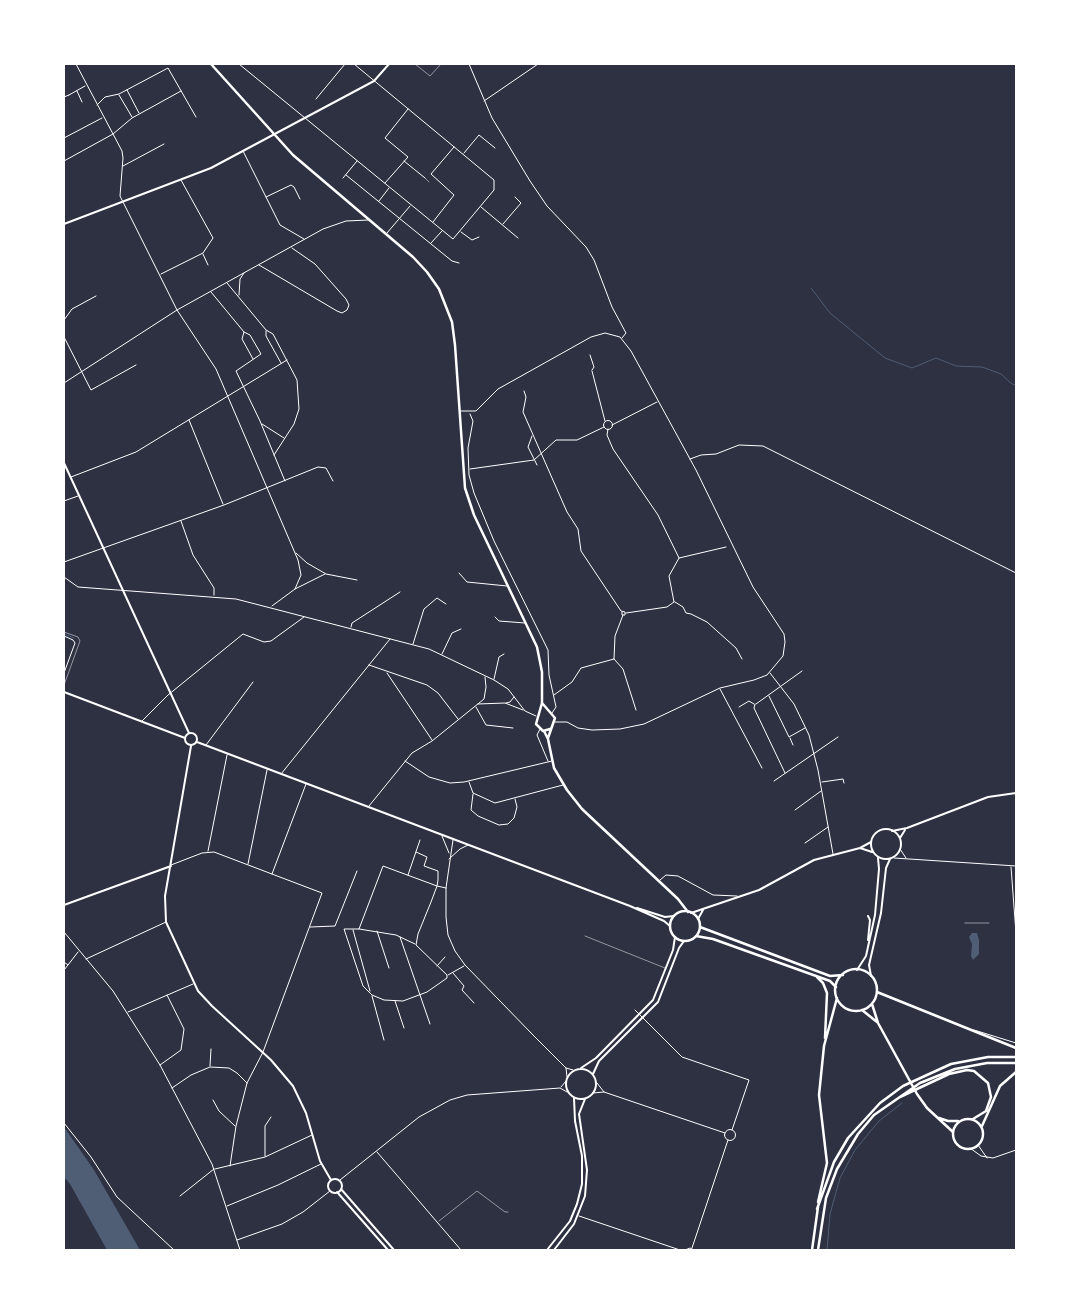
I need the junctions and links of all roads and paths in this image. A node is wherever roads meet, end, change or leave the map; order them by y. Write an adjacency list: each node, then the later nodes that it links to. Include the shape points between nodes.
1 (76, 64): 12 (street)
2 (212, 64): 29 (main road)
3 (239, 64): 27 (street)
4 (346, 64): 18 (street)
5 (354, 64): 11 (street)
6 (389, 64): 11 (street)
7 (415, 64): 8 (lane, via 430,76)
8 (441, 64)
9 (468, 64): 20 (street)
10 (538, 64): 20 (street)
11 (374, 81): 22 (street); 27 (street)
12 (86, 86): 13 (street); 21 (street)
13 (76, 90): 17 (street); 19 (street)
14 (127, 90): 15 (street, via 167,68); 16 (street); 23 (street)
15 (182, 91): 23 (street); 24 (street)
16 (119, 94): 21 (street, via 105,97); 26 (street)
17 (64, 97)
18 (316, 99)
19 (82, 102)
20 (484, 102): 82 (street, via 547,206 594,260 626,333)
21 (96, 105): 25 (street)
22 (408, 109): 32 (street); 38 (street, via 385,138 408,157)
23 (140, 113): 26 (street)
24 (196, 117)
25 (103, 118): 28 (street); 30 (street)
26 (132, 118): 28 (street)
27 (306, 119): 29 (street); 37 (street)
28 (113, 134): 36 (street); 39 (street, via 122,151)
29 (274, 134): 34 (street); 55 (main road, via 293,155)
30 (64, 138)
31 (164, 144): 39 (street)
32 (454, 146): 35 (street); 56 (street, via 431,174 454,196)
33 (495, 148): 35 (street, via 480,135)
34 (243, 151): 43 (street); 47 (street)
35 (463, 154): 53 (street, via 496,184)
36 (64, 161)
37 (357, 161): 40 (street); 45 (street)
38 (404, 161): 42 (street); 45 (street)
39 (122, 166): 51 (street, via 120,196)
40 (346, 175): 41 (street); 50 (street)
41 (344, 178)
42 (425, 178): 44 (lane)
43 (181, 180): 51 (street); 67 (street, via 213,238)
44 (429, 182)
45 (385, 184): 46 (street)
46 (390, 188): 50 (street); 52 (street)
47 (266, 197): 49 (street, via 290,185); 64 (street, via 280,225)
48 (514, 198): 58 (street, via 521,202)
49 (300, 199)
50 (379, 201): 54 (street)
51 (123, 202): 57 (street); 72 (street)
52 (411, 205): 54 (street); 56 (street)
53 (481, 206): 58 (street); 60 (street)
54 (399, 218): 61 (street); 65 (street)
55 (370, 220): 61 (main road); 64 (street, via 335,223)
56 (433, 222): 59 (street)
57 (64, 224)
58 (503, 225): 63 (street)
59 (442, 230): 60 (street, via 453,239); 65 (street)
60 (460, 231): 62 (street, via 472,240)
61 (387, 234): 94 (main road, via 424,268 438,289 452,322)
62 (479, 237)
63 (518, 238)
64 (304, 240): 66 (street)
65 (431, 244): 68 (street)
66 (291, 246): 70 (street); 70 (street, via 315,264 346,299 347,310 337,312)
67 (203, 253): 69 (street); 72 (street)
68 (459, 263)
69 (208, 265)
70 (259, 265): 71 (street)
71 (245, 273): 73 (street); 76 (street, via 240,279)
72 (160, 274): 77 (street)
73 (227, 282): 74 (street); 76 (street)
74 (211, 292): 77 (street); 80 (street)
75 (96, 296): 78 (street, via 72,309)
76 (238, 297): 79 (street)
77 (177, 310): 88 (street); 92 (street, via 216,369)
78 (64, 320)
79 (266, 330): 85 (street, via 274,334); 86 (street)
80 (244, 332): 84 (street, via 242,339); 84 (street, via 250,335 260,354)
81 (64, 337): 88 (street)
82 (622, 339): 93 (street); 95 (street, via 604,333 591,337 498,389)
83 (590, 355): 97 (street)
84 (254, 360): 90 (street, via 236,371)
85 (287, 360): 86 (street); 103 (street, via 297,380 300,402 294,424)
86 (280, 364): 90 (street)
87 (136, 365): 88 (street, via 91,390)
88 (82, 371): 89 (street)
89 (64, 382)
90 (243, 385): 92 (street); 98 (street)
91 (524, 391): 102 (street, via 523,409)
92 (228, 394): 96 (street); 114 (street)
93 (658, 402): 99 (street); 106 (street)
94 (460, 411): 95 (street); 129 (main road, via 468,500)
95 (470, 413): 110 (street, via 473,421 468,441)
96 (189, 419): 111 (street, via 136,452); 117 (street)
97 (606, 421): 99 (street, via 610,420); 100 (street)
98 (261, 423): 103 (street); 104 (street)
99 (612, 425): 101 (street)
100 (604, 427): 101 (street); 105 (street, via 577,440 556,440)
101 (608, 429): 122 (street, via 608,438 619,459 658,515)
102 (533, 435): 105 (street); 107 (street, via 528,443)
103 (285, 438): 104 (street)
104 (274, 455): 113 (street)
105 (541, 455): 107 (street); 137 (street, via 578,529 581,551)
106 (689, 459): 124 (street, via 739,445 762,446); 157 (street, via 753,587 784,634 783,656)
107 (534, 460): 109 (street); 110 (street)
108 (64, 463): 111 (street)
109 (537, 465)
110 (469, 469): 167 (street, via 477,504 548,650)
111 (70, 477): 115 (street)
112 (333, 481): 113 (street, via 322,466)
113 (285, 482): 114 (street)
114 (267, 488): 117 (street); 121 (street)
115 (79, 496): 116 (street); 120 (street)
116 (64, 501)
117 (224, 505): 118 (street)
118 (181, 521): 120 (street); 133 (street, via 193,555 215,589)
119 (726, 547): 122 (street)
120 (103, 548): 123 (street); 130 (street)
121 (295, 553): 126 (street); 131 (street, via 301,575)
122 (679, 558): 134 (street, via 669,576)
123 (64, 562)
124 (1016, 572)
125 (460, 573): 129 (street, via 467,582)
126 (326, 574): 128 (street); 131 (street)
127 (64, 577): 130 (street, via 78,586)
128 (357, 580)
129 (508, 586): 142 (main road)
130 (122, 589): 133 (street); 165 (street)
131 (296, 589): 136 (street)
132 (400, 592): 143 (street, via 352,623)
133 (214, 596): 136 (street)
134 (674, 602): 138 (street, via 667,607); 152 (street, via 686,613 707,622 736,648)
135 (446, 604): 148 (street, via 437,598 424,609)
136 (271, 608): 140 (street)
137 (622, 612): 138 (street); 139 (street)
138 (626, 613): 139 (street)
139 (622, 615): 151 (street, via 615,636)
140 (305, 616): 143 (street); 165 (street, via 271,641 264,642 243,634)
141 (495, 617): 142 (street, via 499,621)
142 (526, 623): 170 (main road, via 540,659)
143 (351, 628): 147 (street)
144 (461, 629): 149 (street, via 452,633)
145 (64, 632): 161 (lane, via 78,637 80,641)
146 (64, 636): 156 (street, via 75,643)
147 (390, 638): 148 (street); 153 (street)
148 (412, 645): 149 (street)
149 (442, 654): 158 (street)
150 (504, 654): 159 (street, via 499,657)
151 (614, 659): 167 (street, via 581,668 572,682); 175 (street, via 623,669)
152 (742, 659)
153 (369, 665): 155 (street); 202 (street)
154 (802, 671): 162 (street)
155 (386, 672): 178 (street, via 427,685); 190 (street)
156 (64, 673)
157 (770, 673): 162 (street); 163 (street)
158 (485, 676): 159 (street); 172 (street, via 486,693)
159 (494, 680): 166 (street)
160 (253, 682): 194 (street)
161 (64, 685)
162 (781, 687): 168 (street); 182 (street)
163 (720, 688): 180 (street, via 634,727 587,730 567,722); 199 (street)
164 (64, 692): 179 (street)
165 (170, 693): 179 (street); 185 (street)
166 (515, 696): 169 (street); 174 (street)
167 (554, 696): 176 (street, via 556,707)
168 (769, 696): 171 (street); 186 (street)
169 (505, 703): 172 (street); 174 (street)
170 (542, 703): 176 (main road); 177 (main road)
171 (755, 704): 173 (street, via 749,701); 201 (street, via 754,708)
172 (476, 705): 178 (street); 181 (street, via 486,725)
173 (739, 707)
174 (523, 710): 177 (street)
175 (636, 710)
176 (550, 712): 177 (main road); 180 (main road)
177 (537, 715): 184 (main road, via 536,724)
178 (459, 720): 190 (street)
179 (141, 721): 187 (street)
180 (555, 722): 183 (main road)
181 (514, 728)
182 (806, 728): 186 (street); 196 (street)
183 (550, 729): 184 (main road); 189 (main road)
184 (542, 730): 189 (main road); 198 (street, via 537,735)
185 (189, 733): 187 (street); 191 (street, via 196,735)
186 (790, 737): 192 (street)
187 (185, 738): 193 (street)
188 (838, 738): 196 (street)
189 (548, 739): 198 (main road)
190 (432, 741): 197 (street)
191 (197, 742): 193 (street); 194 (street)
192 (793, 745)
193 (191, 746): 239 (street)
194 (205, 746): 195 (street)
195 (227, 754): 200 (street); 227 (street)
196 (814, 754): 201 (street); 205 (street)
197 (405, 761): 203 (street, via 436,781); 213 (street)
198 (550, 761): 203 (street); 208 (main road)
199 (762, 768)
200 (268, 769): 202 (street); 237 (street)
201 (785, 773): 204 (street)
202 (281, 774): 206 (street)
203 (468, 781): 210 (street)
204 (774, 781)
205 (820, 783): 207 (street, via 843,778); 209 (street)
206 (306, 784): 213 (street); 242 (street)
207 (844, 784)
208 (563, 785): 212 (street); 244 (main road, via 582,809)
209 (822, 791): 214 (street); 215 (street)
210 (473, 793): 212 (street, via 494,803); 212 (street, via 471,810 499,825 508,824 514,818)
211 (1016, 793): 216 (street, via 988,797)
212 (515, 799)
213 (369, 807): 218 (street)
214 (795, 810)
215 (828, 827): 223 (street); 231 (street)
216 (907, 828): 217 (street); 219 (street)
217 (892, 830): 219 (street); 222 (street, via 877,832)
218 (442, 835): 220 (street); 230 (street)
219 (900, 838): 226 (street)
220 (453, 839): 224 (street); 230 (street)
221 (420, 840): 228 (street)
222 (870, 842): 225 (street); 229 (street)
223 (806, 843)
224 (469, 845): 234 (street); 250 (street)
225 (860, 848): 229 (street); 231 (street)
226 (900, 849): 233 (street); 236 (street)
227 (208, 852): 237 (street); 239 (street)
228 (416, 852): 243 (street); 245 (street, via 427,857 424,866 438,871)
229 (872, 852): 232 (street)
230 (450, 854): 234 (street)
231 (833, 854): 247 (street)
232 (878, 858): 235 (street); 275 (street, via 875,915)
233 (894, 858): 235 (street); 236 (street)
234 (449, 859): 246 (street)
235 (890, 859): 294 (street, via 869,965)
236 (907, 859): 238 (street)
237 (248, 864): 242 (street)
238 (1010, 865): 240 (street); 256 (street)
239 (171, 866): 249 (street); 258 (street, via 164,905)
240 (1016, 866)
241 (356, 871): 263 (street, via 335,926)
242 (272, 874): 263 (street, via 322,893)
243 (407, 875): 245 (street); 265 (street, via 383,866)
244 (659, 881): 247 (street, via 666,875 678,876 713,895); 248 (main road)
245 (436, 886): 246 (street); 274 (street)
246 (446, 888): 283 (street, via 447,929 455,952)
247 (741, 896): 251 (street)
248 (681, 904): 252 (main road); 253 (main road)
249 (64, 905)
250 (630, 906): 254 (street); 261 (street)
251 (704, 909): 253 (street); 257 (street)
252 (679, 912): 253 (main road); 254 (main road)
253 (690, 912): 257 (main road)
254 (674, 916): 261 (main road)
255 (868, 916): 275 (street)
256 (1015, 918): 268 (street)
257 (698, 919): 262 (main road)
258 (166, 922): 280 (street); 295 (street)
259 (965, 923): 260 (lane)
260 (989, 923)
261 (670, 926): 272 (main road)
262 (700, 926): 270 (main road); 277 (main road)
263 (310, 927): 319 (street)
264 (353, 929): 265 (street); 298 (street); 298 (street, via 344,929 363,986)
265 (359, 929): 266 (street)
266 (377, 930): 271 (street); 285 (street)
267 (64, 932): 276 (street)
268 (1016, 933)
269 (585, 936): 286 (lane)
270 (696, 936): 273 (main road); 278 (main road)
271 (400, 937): 274 (street); 300 (street)
272 (675, 937): 273 (main road); 286 (street)
273 (684, 941): 288 (street)
274 (416, 945): 284 (street)
275 (867, 950): 289 (street, via 864,962)
276 (79, 952): 280 (street); 282 (street)
277 (765, 952): 278 (street); 292 (main road, via 830,976)
278 (761, 956): 293 (main road)
279 (446, 957): 284 (street)
280 (85, 959): 307 (street)
281 (64, 962): 282 (street)
282 (68, 965): 287 (street)
283 (465, 965): 290 (street); 324 (street)
284 (437, 966): 291 (street)
285 (389, 968)
286 (667, 968): 288 (lane); 308 (street, via 653,1000)
287 (64, 970)
288 (670, 970): 309 (street, via 658,1002)
289 (857, 970): 292 (main road); 294 (main road)
290 (453, 973): 291 (street); 303 (street)
291 (447, 975): 300 (street, via 443,982)
292 (843, 975): 296 (main road)
293 (815, 976): 296 (main road, via 830,981); 316 (main road, via 823,982 827,993)
294 (871, 976): 297 (main road)
295 (194, 984): 299 (street); 319 (street, via 212,1006)
296 (836, 987): 301 (main road)
297 (877, 992): 304 (main road); 312 (main road)
298 (371, 994): 302 (street); 314 (street)
299 (167, 995): 307 (street); 322 (street, via 184,1029 180,1050)
300 (421, 995): 302 (street); 311 (street)
301 (837, 998): 306 (main road, via 844,1007); 316 (main road)
302 (395, 1001): 313 (street)
303 (474, 1003)
304 (872, 1004): 306 (main road); 310 (main road)
305 (635, 1010): 308 (street)
306 (862, 1010): 310 (main road)
307 (127, 1012): 322 (street)
308 (640, 1014): 309 (street); 325 (street, via 596,1058)
309 (642, 1017): 328 (street, via 599,1061); 349 (street, via 682,1057 749,1080)
310 (878, 1023): 343 (main road, via 917,1094)
311 (430, 1024)
312 (959, 1024): 315 (street); 318 (main road)
313 (404, 1028)
314 (384, 1040)
315 (1016, 1043)
316 (824, 1046): 370 (main road, via 819,1109 827,1163)
317 (210, 1048): 323 (street)
318 (1016, 1048)
319 (263, 1052): 331 (street); 352 (street, via 293,1086 306,1112)
320 (1016, 1057): 370 (main road, via 988,1057 951,1064 902,1086 880,1103 848,1138 834,1162)
321 (1016, 1063): 341 (main road, via 987,1063 955,1069 920,1083)
322 (160, 1065): 334 (street)
323 (210, 1067): 331 (street, via 229,1068); 334 (street, via 191,1075)
324 (566, 1068): 326 (street); 329 (street)
325 (581, 1068): 326 (street); 328 (street)
326 (573, 1070): 329 (street)
327 (1016, 1072): 348 (main road, via 1000,1086)
328 (593, 1074): 332 (street)
329 (567, 1077): 330 (street)
330 (566, 1081): 333 (street); 335 (street)
331 (248, 1083): 347 (street)
332 (597, 1083): 336 (street); 337 (street)
333 (560, 1088): 335 (street); 357 (street, via 467,1095 450,1100 425,1113)
334 (172, 1089): 362 (street)
335 (567, 1092): 338 (street)
336 (604, 1092): 337 (street); 351 (street)
337 (593, 1093): 339 (street)
338 (574, 1098): 339 (street); 381 (street, via 582,1156 582,1184 570,1221)
339 (584, 1099): 372 (street, via 579,1114 587,1183)
340 (213, 1100): 347 (street, via 219,1111)
341 (887, 1104): 344 (main road, via 928,1082 958,1072 974,1071 988,1082 991,1097 986,1111); 387 (main road, via 858,1134 837,1169 826,1198)
342 (271, 1117): 358 (street, via 265,1126)
343 (937, 1117): 345 (main road); 350 (main road)
344 (973, 1120): 345 (main road); 348 (main road)
345 (959, 1121): 350 (main road)
346 (64, 1123): 376 (street, via 117,1197)
347 (236, 1126): 361 (street)
348 (982, 1128): 354 (main road)
349 (732, 1130): 351 (street); 353 (street, via 735,1137)
350 (952, 1132): 355 (main road, via 957,1145)
351 (725, 1133): 353 (street)
352 (312, 1135): 358 (street); 360 (street)
353 (728, 1140): 375 (street)
354 (978, 1145): 355 (main road); 359 (street)
355 (970, 1148): 359 (street)
356 (1016, 1150): 359 (street)
357 (377, 1151): 364 (street); 373 (street)
358 (266, 1157): 361 (street)
359 (988, 1158)
360 (321, 1164): 363 (street); 369 (street)
361 (230, 1166): 362 (street)
362 (214, 1169): 368 (street); 369 (street)
363 (331, 1180): 364 (street); 366 (street, via 328,1184)
364 (340, 1180): 365 (street)
365 (341, 1189): 367 (street); 379 (street)
366 (330, 1191): 367 (street); 374 (street, via 282,1224)
367 (337, 1192): 378 (street)
368 (180, 1196)
369 (226, 1206): 374 (street)
370 (818, 1209): 386 (main road)
371 (508, 1212): 373 (lane, via 477,1190)
372 (578, 1216): 382 (street); 383 (street)
373 (437, 1222): 380 (street)
374 (236, 1240): 377 (street)
375 (692, 1248): 384 (street); 385 (street)
376 (174, 1250)
377 (240, 1250)
378 (388, 1250)
379 (394, 1250)
380 (461, 1250)
381 (547, 1250)
382 (554, 1250)
383 (680, 1250)
384 (685, 1250)
385 (694, 1250)
386 (812, 1250)
387 (818, 1250)

